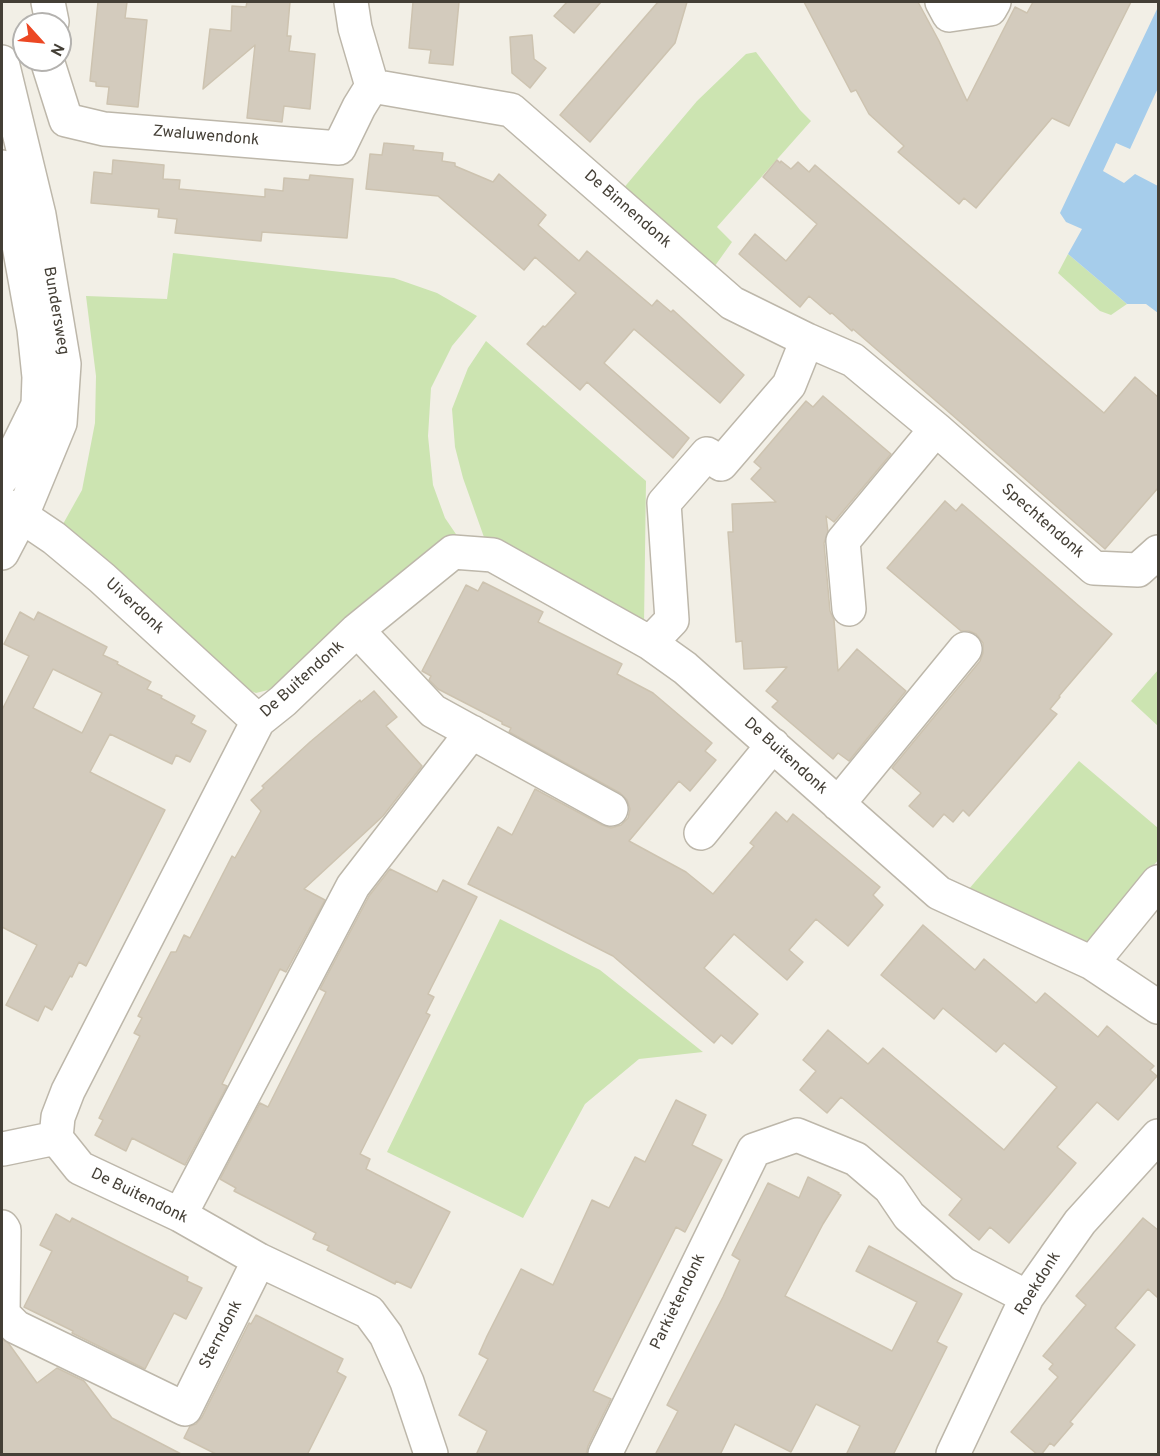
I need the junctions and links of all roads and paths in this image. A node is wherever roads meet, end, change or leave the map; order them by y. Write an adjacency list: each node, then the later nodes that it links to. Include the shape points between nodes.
1 (351, 2): 6 (street)
2 (942, 2): 3 (street, via 949,15 990,9)
3 (994, 2)
4 (2, 62): 11 (street, Bundersweg, via 39,215 64,364 60,423)
5 (51, 72): 6 (street, Zwaluwendonk, via 66,120 104,129 339,148)
6 (372, 86): 8 (street, De Binnendonk, via 511,110 732,303)
7 (2, 167): 10 (street, Bundersweg, via 24,270 39,377 38,405)
8 (807, 340): 9 (street, De Binnendonk, via 853,360); 16 (street, via 789,386 721,464 707,454 664,502 672,620)
9 (936, 429): 12 (street, Spechtendonk, via 1094,568 1138,570); 14 (street, via 843,541)
10 (2, 478)
11 (12, 509): 13 (street, Bundersweg); 18 (street, Uiverdonk, via 102,578)
12 (1158, 552)
13 (2, 553)
14 (849, 609)
15 (357, 630): 16 (street, De Buitendonk, via 453,552 493,555); 18 (street, De Buitendonk); 19 (street, via 433,711)
16 (650, 642): 20 (street, De Buitendonk)
17 (965, 649): 21 (street)
18 (258, 721): 28 (street, De Buitendonk, via 68,1091 58,1117)
19 (472, 732): 22 (street); 30 (street, via 353,886)
20 (773, 745): 21 (street, De Buitendonk); 23 (street)
21 (838, 804): 25 (street, De Buitendonk, via 939,893)
22 (611, 809)
23 (701, 833)
24 (1158, 882): 25 (street)
25 (1092, 963): 26 (street, De Buitendonk)
26 (1158, 1007)
27 (1158, 1136): 33 (street, Roekdonk, via 1080,1222)
28 (56, 1138): 29 (street); 30 (street, De Buitendonk, via 80,1168)
29 (2, 1143)
30 (180, 1215): 32 (street, De Buitendonk)
31 (2, 1227): 32 (street, Sterndonk, via 3,1314 16,1327 185,1409)
32 (259, 1260): 34 (street, De Buitendonk, via 369,1312 386,1335 407,1382)
33 (1027, 1297): 35 (street, Parkietendonk, via 963,1264 909,1216 890,1188 856,1159 797,1135 754,1149); 36 (street, Roekdonk)
34 (431, 1455)
35 (605, 1455)
36 (953, 1455)

